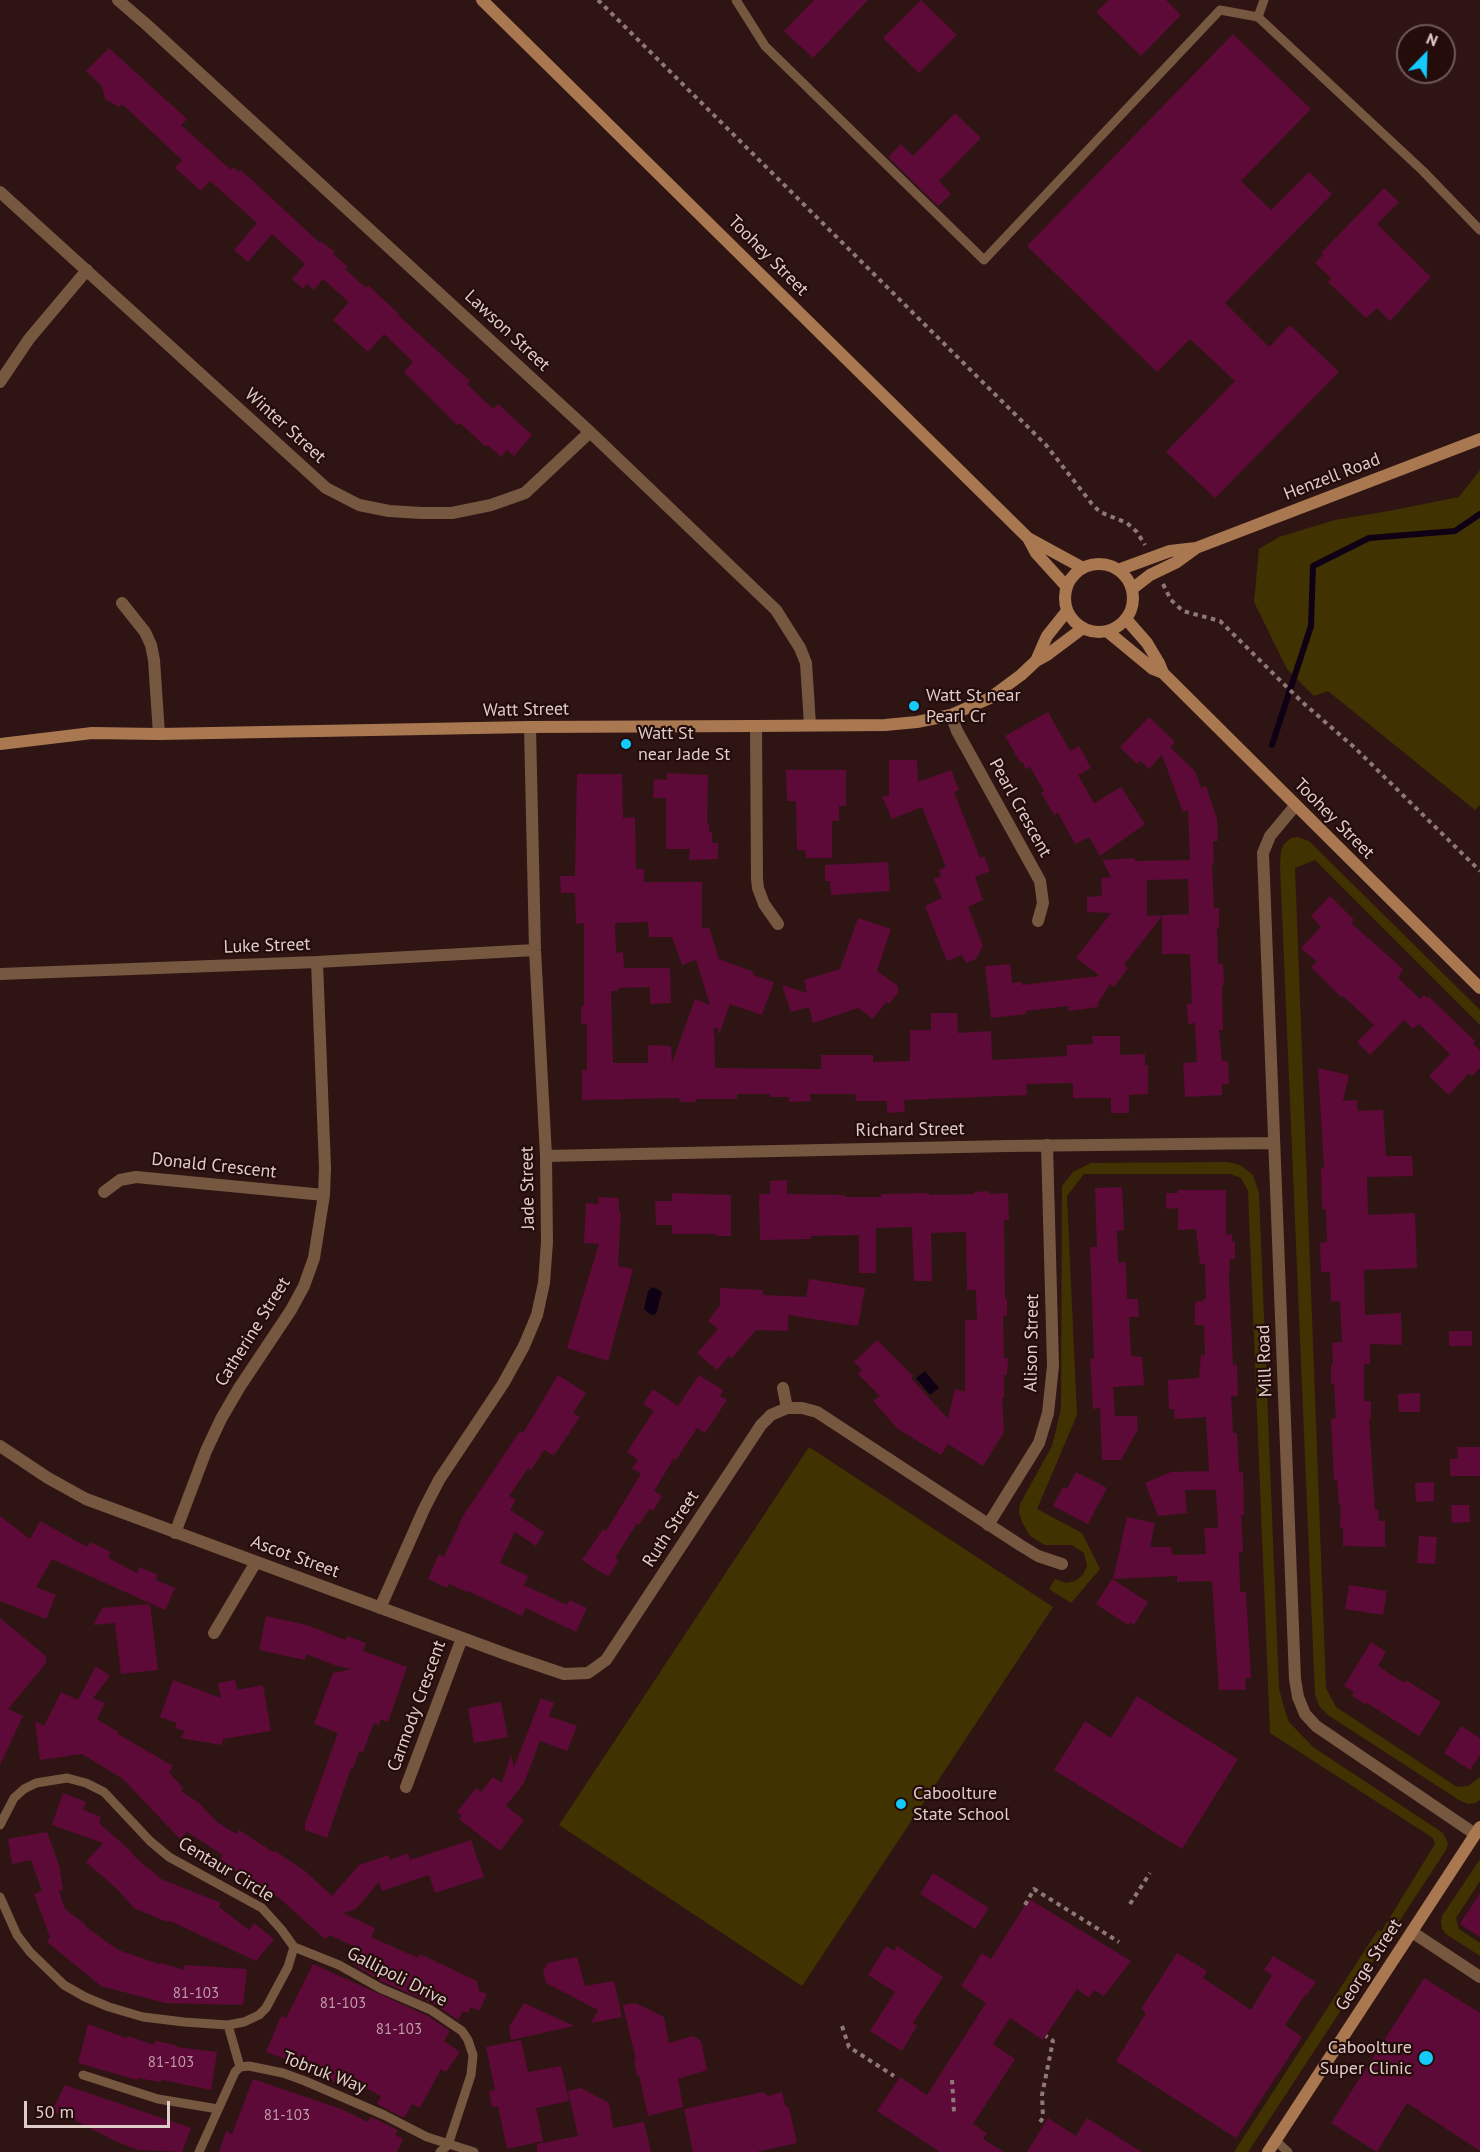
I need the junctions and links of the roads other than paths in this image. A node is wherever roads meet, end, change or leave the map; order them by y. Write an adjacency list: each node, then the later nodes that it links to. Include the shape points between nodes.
1 (118, 0): 10 (street, Lawson Street)
2 (482, 0): 12 (main road, Toohey Street)
3 (736, 0): 5 (lane, via 765,46 984,260 1220,10)
4 (1264, 0): 5 (lane)
5 (1258, 17): 7 (lane, via 1423,171)
6 (0, 192): 8 (street, Winter Street)
7 (1480, 230)
8 (87, 270): 9 (street, via 29,339); 10 (street, Winter Street, via 326,488 359,505 422,513 452,513 491,505 525,493)
9 (0, 382)
10 (590, 432): 26 (street, Lawson Street, via 776,610 806,663)
11 (1480, 439): 13 (main road, Henzell Road)
12 (1028, 537): 14 (main road, Toohey Street); 16 (main road, Toohey Street, via 1036,553)
13 (1196, 548): 15 (main road, Henzell Road, via 1170,551); 17 (main road, Henzell Road)
14 (1083, 568): 15 (main road, via 1101,564); 16 (main road)
15 (1118, 570): 17 (main road)
16 (1066, 586): 19 (main road)
17 (1132, 589): 20 (main road, via 1132,605)
18 (122, 603): 29 (street, via 151,645)
19 (1067, 611): 21 (main road); 23 (main road, Watt Street, via 1047,636)
20 (1126, 619): 22 (main road); 24 (main road, Toohey Street, via 1147,643)
21 (1083, 628): 22 (main road); 23 (main road, Watt Street)
22 (1107, 631): 24 (main road, Toohey Street, via 1147,665)
23 (1036, 661): 25 (main road, Watt Street, via 1006,687)
24 (1163, 673): 31 (main road, Toohey Street)
25 (951, 715): 26 (main road, Watt Street, via 885,725); 32 (street, Pearl Crescent, via 1040,881 1043,903)
26 (810, 725): 27 (main road, Watt Street)
27 (756, 726): 28 (main road, Watt Street); 33 (street, via 757,879 764,904)
28 (530, 727): 29 (main road, Watt Street); 34 (street, Jade Street)
29 (159, 734): 30 (main road, Watt Street, via 92,733)
30 (0, 744)
31 (1295, 806): 37 (main road, Toohey Street); 38 (street, Mill Road, via 1270,836 1263,853)
32 (1038, 921)
33 (778, 924)
34 (535, 950): 35 (street, Luke Street); 40 (street, Jade Street)
35 (316, 962): 36 (street, Luke Street); 42 (street, Catherine Street)
36 (0, 974)
37 (1480, 988)
38 (1274, 1143): 39 (street, Richard Street); 56 (street, Mill Road, via 1298,1697 1305,1714 1316,1726)
39 (1047, 1145): 40 (street, Richard Street); 46 (street, Alison Street, via 1053,1366 1048,1413 1039,1443)
40 (546, 1156): 50 (street, Jade Street, via 547,1242 537,1316 503,1384 439,1480)
41 (104, 1192): 42 (street, Donald Crescent, via 120,1180 136,1177)
42 (324, 1195): 47 (street, Catherine Street, via 314,1258 304,1286 221,1419)
43 (783, 1388): 44 (street)
44 (787, 1408): 46 (street, via 817,1412); 53 (street, Ruth Street, via 761,1425 606,1660)
45 (0, 1446): 47 (street, Ascot Street, via 86,1499)
46 (988, 1525): 49 (street, via 1038,1556)
47 (175, 1533): 48 (street, Ascot Street)
48 (256, 1562): 50 (street, Ascot Street); 51 (street)
49 (1062, 1564)
50 (380, 1608): 52 (street, Ascot Street)
51 (214, 1633)
52 (462, 1638): 53 (street, Ascot Street, via 547,1670); 54 (street, Carmody Crescent)
53 (588, 1673)
54 (406, 1787)
55 (0, 1825): 59 (lane, Centaur Circle, via 14,1798 36,1783 67,1778 86,1783 104,1792 170,1857 262,1908)
56 (1478, 1831): 58 (main road, George Street)
57 (0, 1897): 61 (lane, via 17,1935 30,1952 64,1985 85,1997 143,2017)
58 (1412, 1932): 60 (street); 65 (main road, George Street)
59 (294, 1947): 61 (lane, via 266,2008 244,2022); 66 (lane, Gallipoli Drive, via 431,2010 462,2031 473,2055 473,2066)
60 (1480, 1977)
61 (228, 2025): 62 (lane)
62 (240, 2067): 64 (lane); 66 (lane, Tobruk Way, via 259,2067 305,2080)
63 (83, 2075): 64 (lane, via 158,2099)
64 (218, 2109): 67 (lane)
65 (1275, 2140): 70 (main road, George Street); 71 (lane)
66 (448, 2145): 68 (lane, Gallipoli Drive); 69 (lane, Tobruk Way)
67 (199, 2152)
68 (440, 2152)
69 (474, 2152)
70 (1268, 2152)
71 (1288, 2152)

